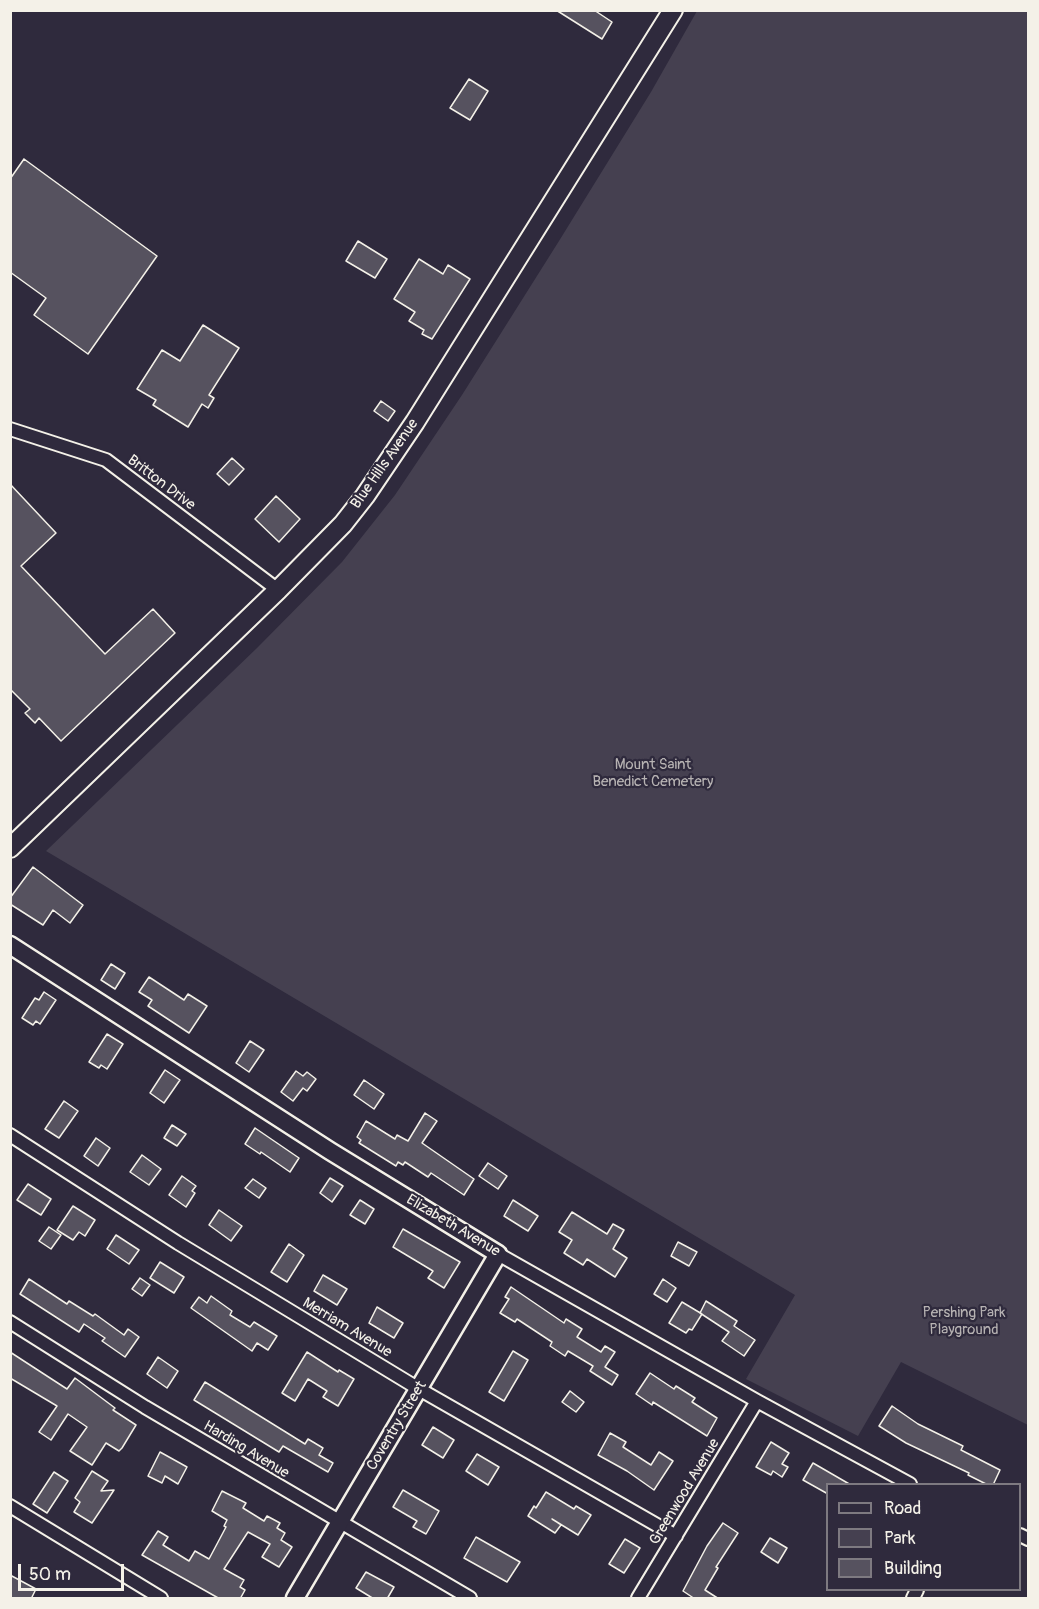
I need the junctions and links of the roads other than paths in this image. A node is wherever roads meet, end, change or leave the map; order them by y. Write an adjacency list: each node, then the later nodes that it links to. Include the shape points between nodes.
1 (673, 10): 3 (main road, Blue Hills Avenue, via 393,455 343,524)
2 (10, 429): 3 (street, Britton Drive, via 106,460)
3 (278, 590): 4 (main road, Blue Hills Avenue)
4 (10, 848)
5 (10, 945): 7 (street, Elizabeth Avenue)
6 (10, 1135): 9 (street, Merriam Avenue, via 178,1243)
7 (498, 1254): 9 (street, Coventry Street); 10 (street, Elizabeth Avenue)
8 (10, 1322): 13 (street, Harding Avenue)
9 (419, 1389): 13 (street, Coventry Street); 14 (street, Merriam Avenue)
10 (757, 1401): 11 (street, Elizabeth Avenue); 14 (street, Greenwood Avenue)
11 (906, 1483)
12 (10, 1506): 15 (street)
13 (340, 1522): 16 (street, Coventry Street); 17 (street, Harding Avenue)
14 (676, 1536): 18 (street, Greenwood Avenue)
15 (160, 1599)
16 (295, 1599)
17 (470, 1599)
18 (638, 1599)

